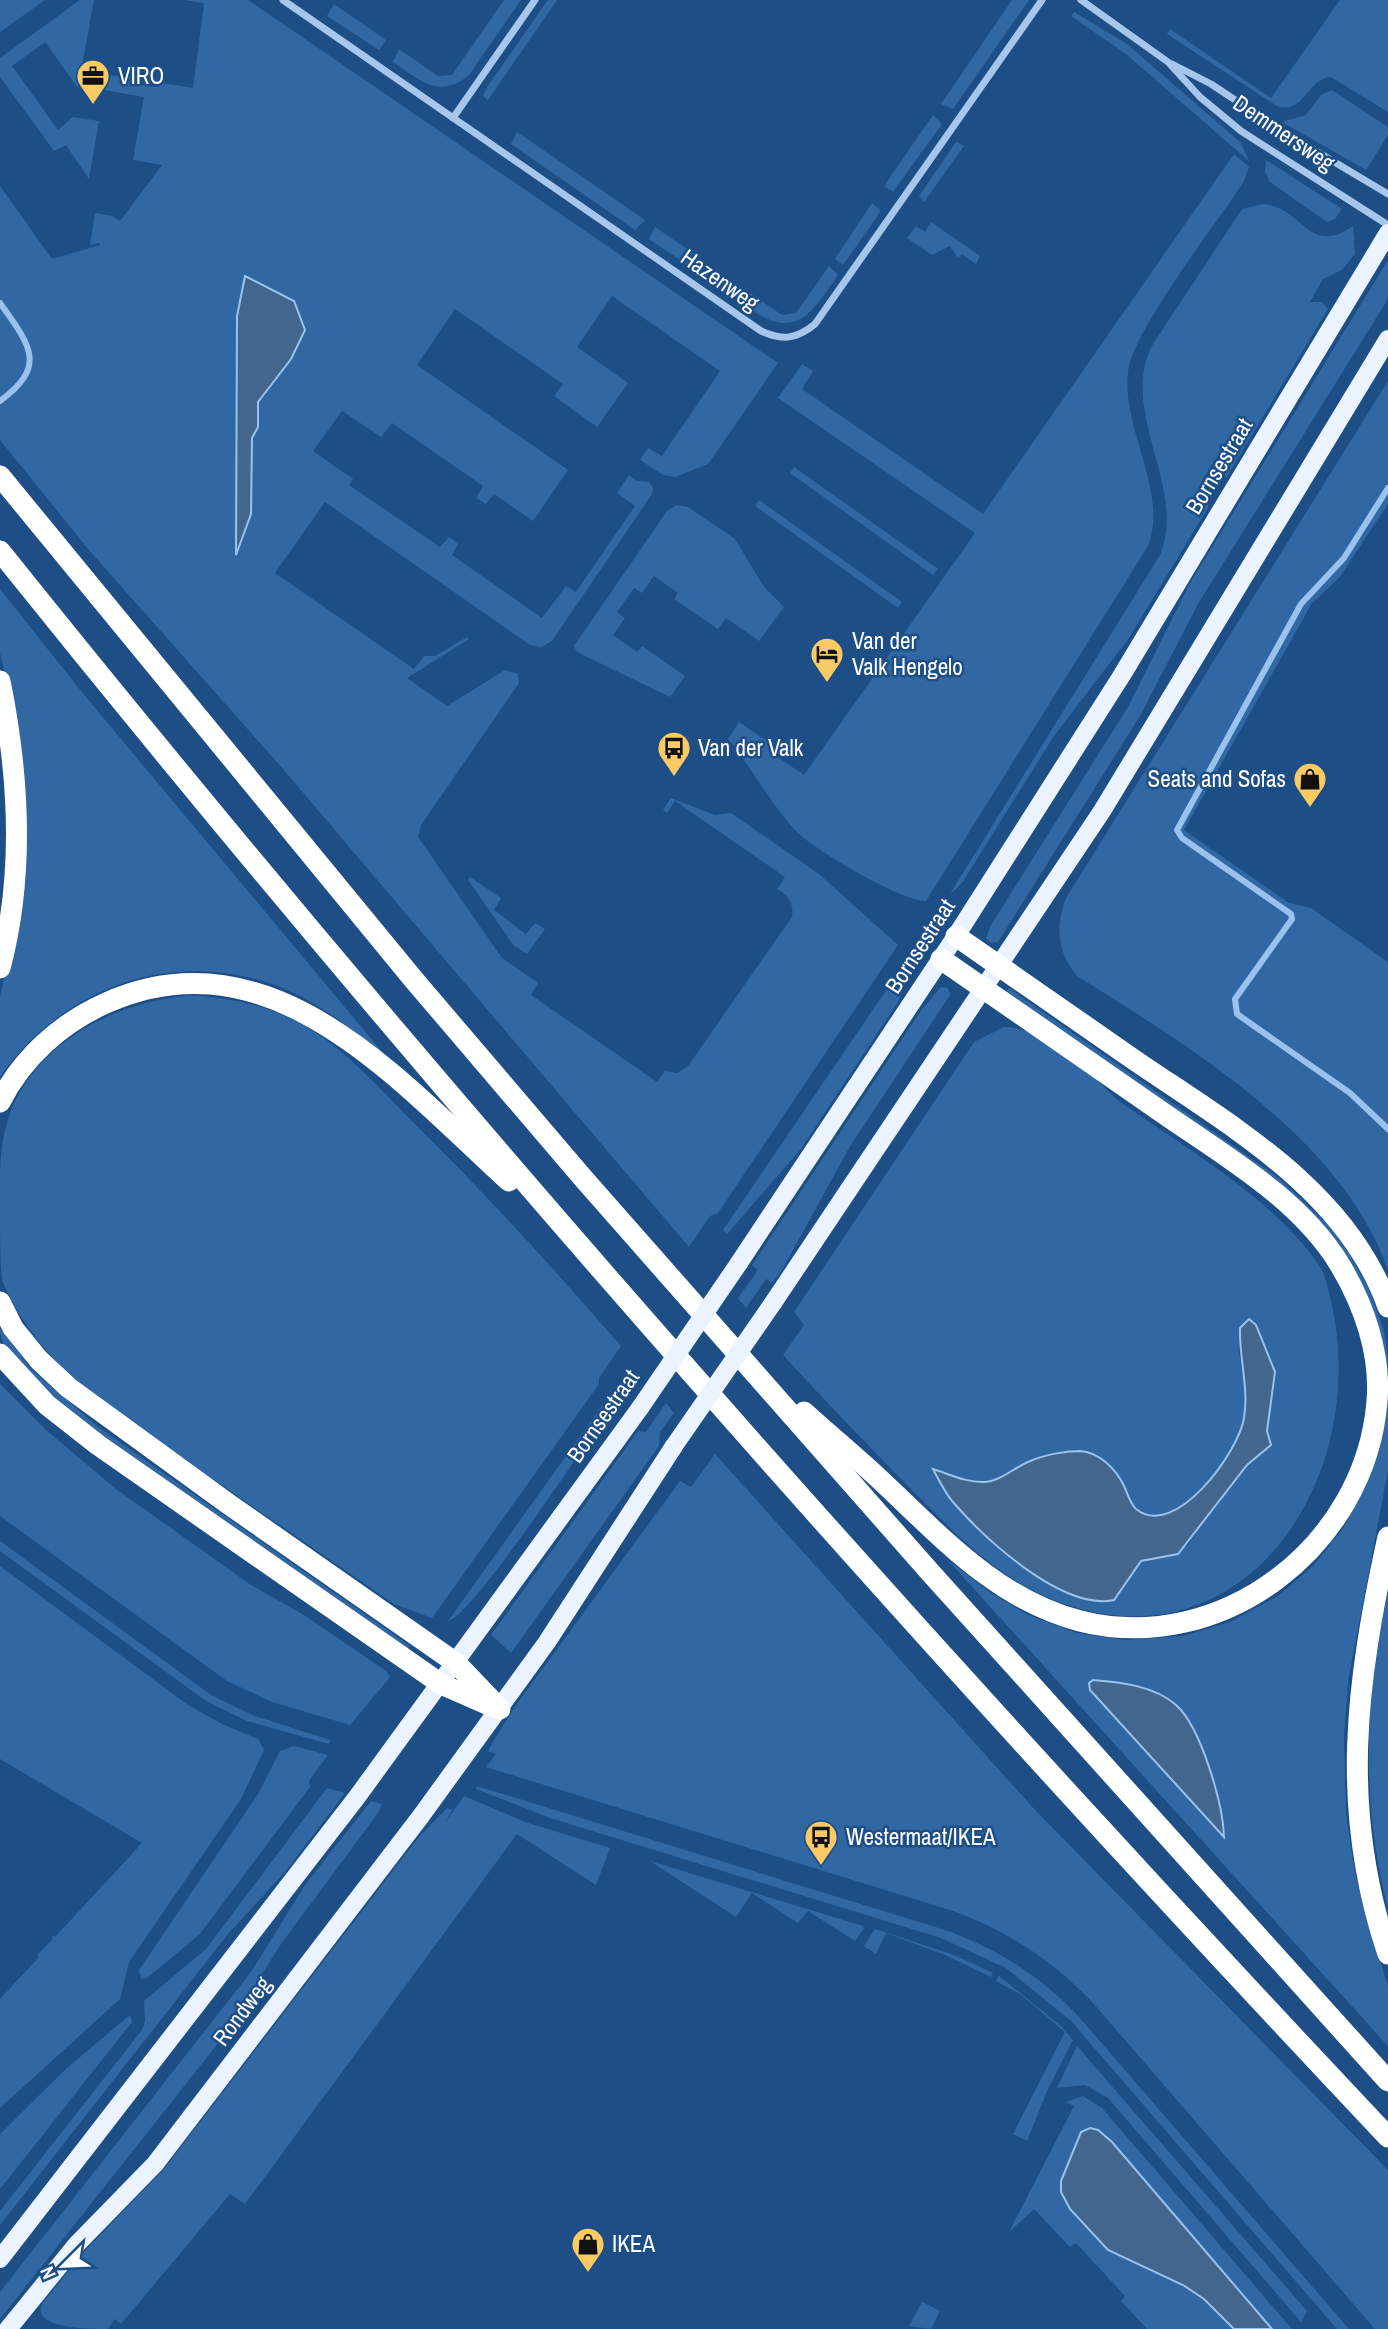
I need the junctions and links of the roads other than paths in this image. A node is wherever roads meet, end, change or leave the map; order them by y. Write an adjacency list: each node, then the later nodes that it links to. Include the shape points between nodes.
1 (283, 0): 6 (street, Hazenweg)
2 (535, 0): 6 (street)
3 (1042, 0): 6 (street, Hazenweg, via 815,324 791,338 775,338 761,331)
4 (1081, 0): 5 (street, Demmersweg)
5 (1168, 62): 7 (street, Demmersweg); 8 (street, Demmersweg, via 1241,131)
6 (453, 118)
7 (1388, 194)
8 (1388, 225)
9 (1388, 233): 14 (main road, Bornsestraat, via 1122,675)
10 (1388, 339): 16 (main road, via 1102,811)
11 (0, 476): 24 (highway, via 423,991)
12 (0, 551): 20 (highway)
13 (0, 681): 17 (highway, via 18,811 12,897)
14 (956, 936): 15 (main road, Bornsestraat); 16 (highway)
15 (941, 959): 18 (highway); 26 (main road, Bornsestraat, bridge, via 640,1408)
16 (998, 965): 18 (main road); 22 (highway, via 1278,1161 1338,1218 1369,1265)
17 (0, 968)
18 (984, 989): 24 (highway, via 1275,1194 1308,1223 1339,1263 1361,1307 1374,1355 1377,1399 1359,1477 1334,1520 1303,1558 1270,1586 1224,1611 1181,1624 1124,1628 1080,1621 1034,1604 992,1580); 28 (main road, bridge)
19 (0, 1102): 20 (highway, via 27,1061 86,1011 156,986 232,986 268,996 338,1031)
20 (569, 1236): 31 (highway, via 1060,1787)
21 (0, 1302): 26 (highway, via 13,1328 39,1360 95,1409)
22 (1388, 1307)
23 (0, 1354): 27 (highway, via 47,1405 98,1445)
24 (745, 1360): 30 (highway)
25 (1388, 1537): 29 (highway, via 1361,1678 1356,1736 1365,1872)
26 (456, 1663): 27 (main road, Rondweg); 28 (highway)
27 (441, 1684): 28 (highway); 32 (main road, Rondweg)
28 (500, 1709): 33 (main road, Rondweg, via 155,2164 77,2244)
29 (1388, 1954)
30 (1388, 2081)
31 (1388, 2137)
32 (0, 2259)
33 (8, 2329)

